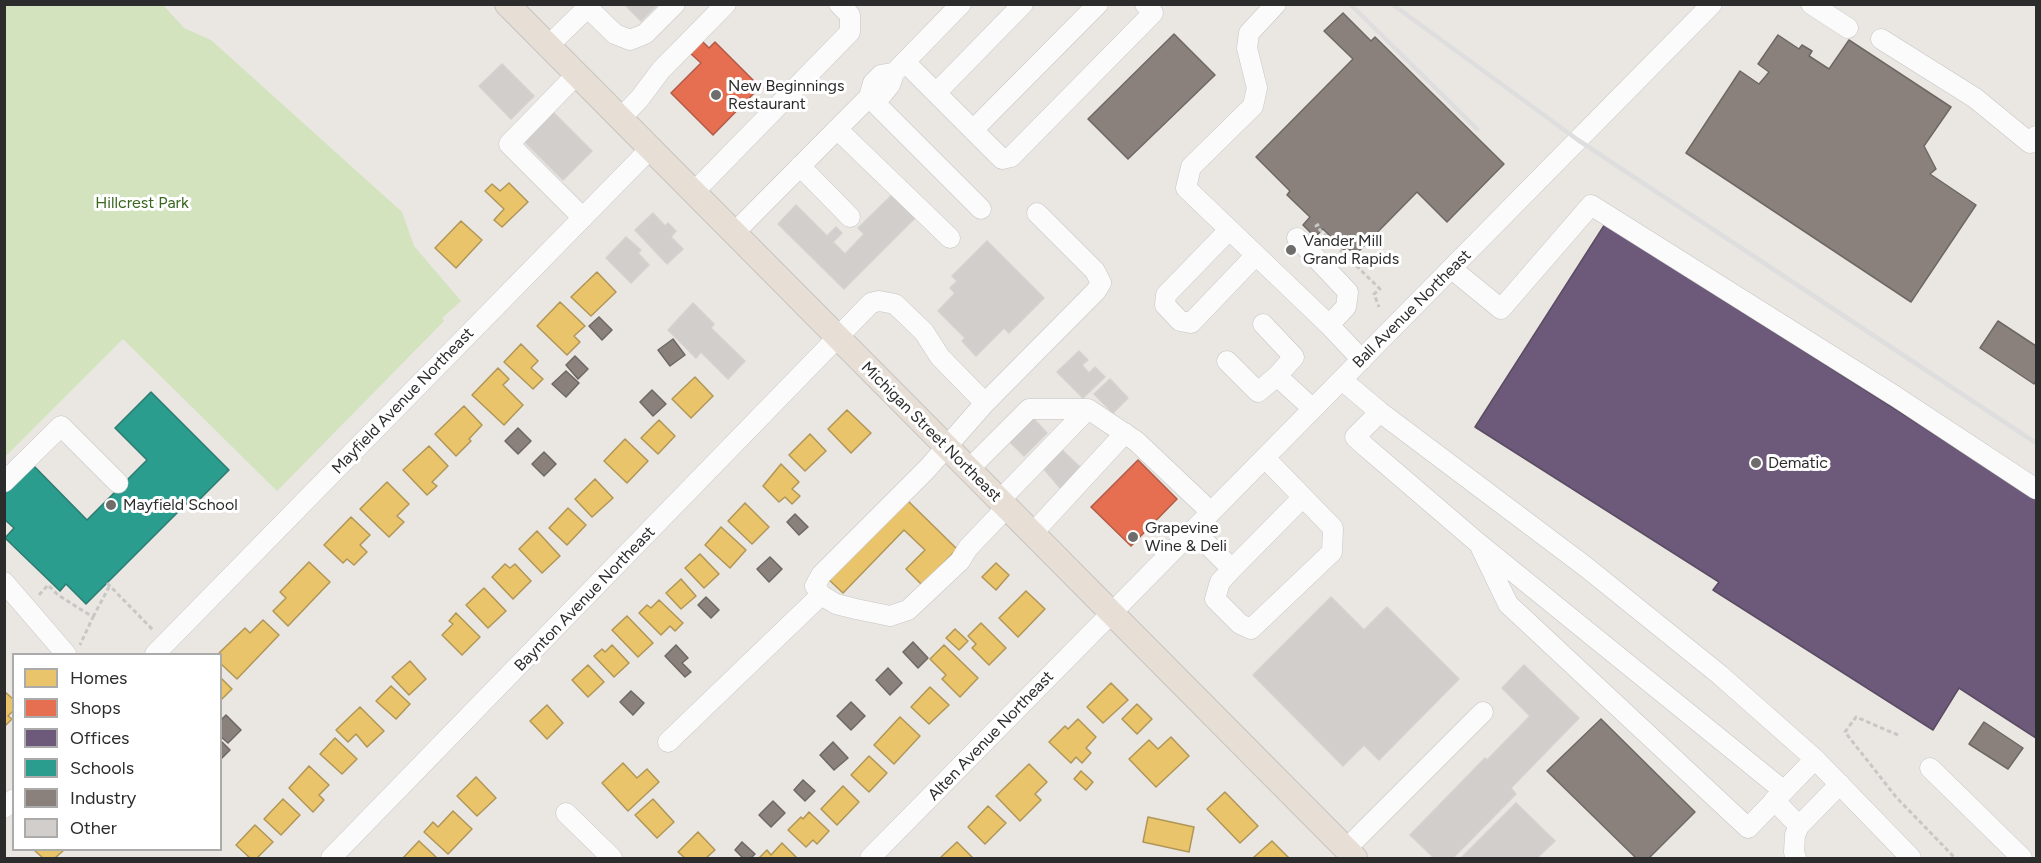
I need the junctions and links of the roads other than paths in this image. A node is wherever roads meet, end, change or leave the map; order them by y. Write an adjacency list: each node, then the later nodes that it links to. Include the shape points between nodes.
1 (507, 4): 15 (main road, Michigan Street Northeast)
2 (675, 4): 11 (street, via 645,34 630,40 615,34)
3 (726, 4): 20 (street, via 661,70)
4 (961, 4): 16 (street)
5 (1023, 4): 18 (street)
6 (1098, 4): 22 (street)
7 (1145, 4): 22 (street, via 1153,13 1011,157 1002,159)
8 (1276, 4): 31 (street, via 1249,33 1247,48 1257,88 1253,106 1191,167 1186,188)
9 (1712, 4): 36 (street, Ball Avenue Northeast)
10 (1810, 4): 13 (street)
11 (586, 6): 15 (street)
12 (849, 8): 26 (street, via 850,32)
13 (1848, 27)
14 (1881, 39): 23 (street, via 1975,98 2030,143)
15 (548, 46): 17 (main road, Michigan Street Northeast)
16 (899, 67): 18 (street); 19 (street, via 881,96)
17 (577, 74): 20 (main road, Michigan Street Northeast); 30 (street, via 509,144)
18 (936, 93): 22 (street)
19 (869, 97): 21 (street); 27 (street)
20 (621, 118): 24 (main road, Michigan Street Northeast)
21 (837, 129): 25 (street); 33 (street)
22 (973, 130)
23 (2037, 136)
24 (651, 148): 26 (main road, Michigan Street Northeast); 30 (street, Mayfield Avenue Northeast)
25 (800, 166): 29 (street); 32 (street)
26 (694, 192): 32 (main road, Michigan Street Northeast)
27 (981, 209)
28 (1037, 213): 44 (street, via 1095,270 1101,283)
29 (850, 217)
30 (583, 218): 65 (street, Mayfield Avenue Northeast)
31 (1229, 230): 35 (street); 35 (street, via 1166,295 1165,306 1180,321 1191,323)
32 (734, 233): 39 (main road, Michigan Street Northeast)
33 (950, 238)
34 (1297, 238): 38 (street, via 1348,292 1346,306)
35 (1256, 255): 38 (street)
36 (1452, 269): 40 (street, Ball Avenue Northeast); 54 (street, via 1502,309 1591,205)
37 (1263, 324): 42 (street, via 1294,357)
38 (1329, 325): 40 (street)
39 (838, 339): 44 (street, Baynton Avenue Northeast, via 871,303 895,304); 49 (main road, Michigan Street Northeast); 76 (street, Baynton Avenue Northeast)
40 (1362, 360): 43 (street, Ball Avenue Northeast)
41 (1227, 362): 42 (street, via 1258,392)
42 (1277, 376): 46 (street)
43 (1342, 380): 46 (street, Ball Avenue Northeast); 47 (street)
44 (985, 403): 49 (street)
45 (1088, 409): 48 (street); 51 (street, via 1029,409); 56 (street)
46 (1313, 409): 50 (street, Ball Avenue Northeast)
47 (1380, 412): 60 (street, via 1355,437); 69 (street, via 1586,567 1720,675)
48 (1125, 433): 57 (street); 59 (street)
49 (946, 448): 51 (main road, Michigan Street Northeast); 63 (street, via 821,575 815,586)
50 (1265, 458): 55 (street); 57 (street, Ball Avenue Northeast)
51 (968, 470): 56 (main road, Michigan Street Northeast)
52 (4, 482): 53 (street, via 61,426)
53 (118, 483)
54 (2037, 489)
55 (1303, 497): 61 (street); 61 (street, via 1334,528 1332,552 1251,629 1240,624 1215,599 1220,582)
56 (1003, 504): 59 (main road, Michigan Street Northeast); 63 (street, via 960,561 908,610 890,616 836,604)
57 (1211, 512): 58 (street, Ball Avenue Northeast)
58 (1193, 530): 61 (street); 64 (street, Ball Avenue Northeast)
59 (1032, 534): 64 (main road, Michigan Street Northeast)
60 (1478, 543): 72 (street); 72 (street, via 1508,604 1748,828)
61 (1232, 569)
62 (4, 582): 66 (street)
63 (821, 595): 68 (street)
64 (1111, 614): 75 (main road, Michigan Street Northeast); 78 (street, Alten Avenue Northeast)
65 (161, 649)
66 (65, 653)
67 (1483, 712): 75 (street)
68 (668, 742)
69 (1815, 759): 71 (street); 72 (street)
70 (1930, 768): 81 (street)
71 (1840, 784): 74 (street); 80 (street)
72 (1779, 796): 74 (street)
73 (566, 813): 77 (street)
74 (1799, 826): 79 (street, via 1795,835)
75 (1350, 854)
76 (331, 858)
77 (612, 858)
78 (870, 858)
79 (1796, 858)
80 (1911, 858)
81 (2022, 858)

